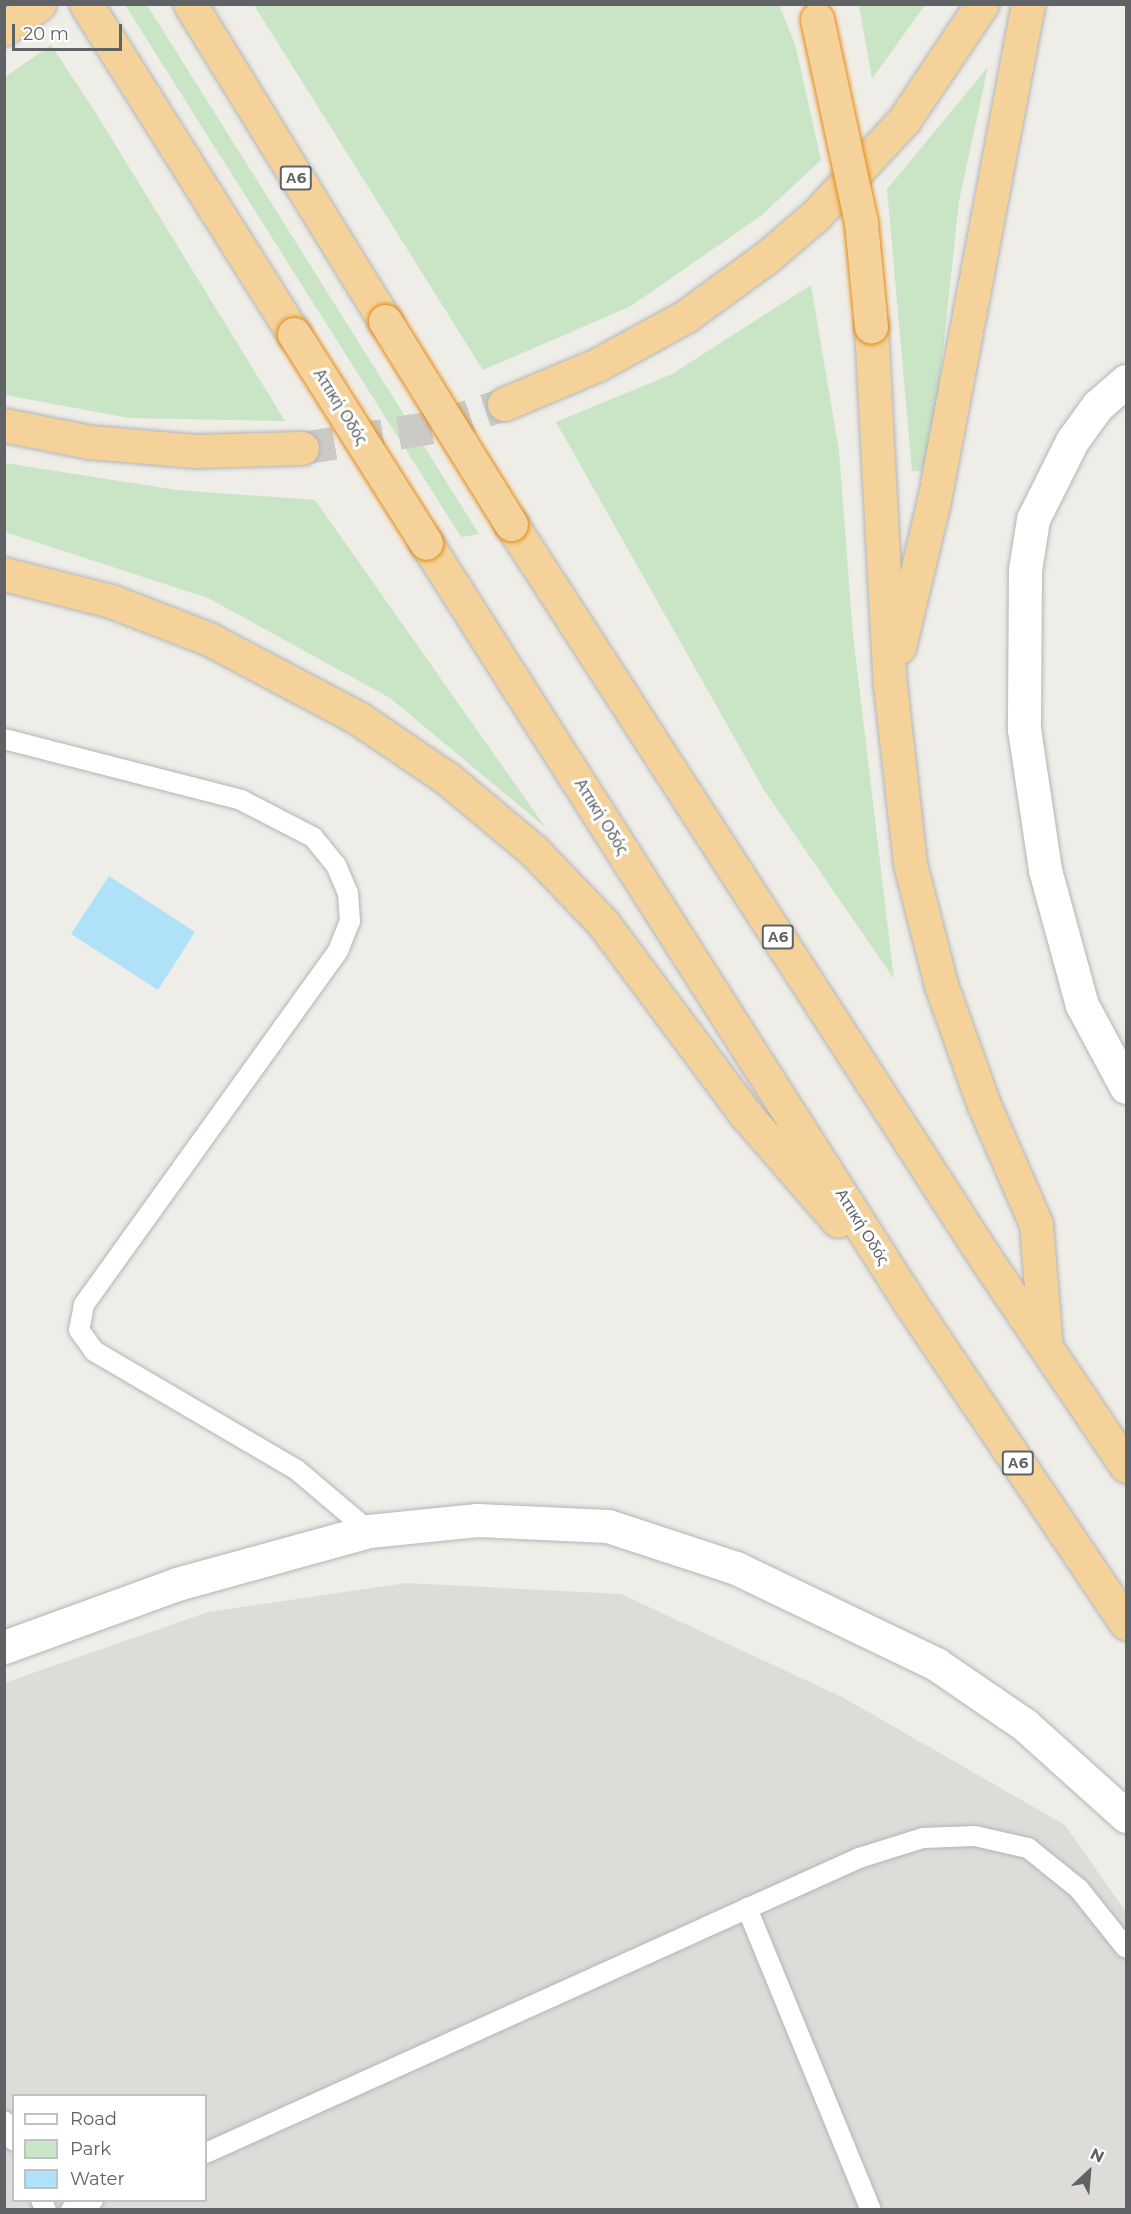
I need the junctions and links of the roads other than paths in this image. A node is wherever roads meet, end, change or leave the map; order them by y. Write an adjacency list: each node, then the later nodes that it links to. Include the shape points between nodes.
1 (39, 4): 7 (highway)
2 (86, 4): 16 (highway, Αττική Οδός / Α6, bridge)
3 (190, 4): 17 (highway, Α6, bridge, via 511,524)
4 (982, 4): 9 (highway, via 904,120 855,177 767,257 676,322 597,365)
5 (1028, 4): 13 (highway, via 934,500)
6 (815, 12): 13 (highway, bridge, via 859,212 871,327)
7 (4, 29)
8 (1126, 381): 15 (street, via 1098,405 1072,441 1033,519 1025,570 1024,718 1045,870 1079,994)
9 (504, 404)
10 (4, 425): 11 (highway, via 89,442 184,450)
11 (302, 448)
12 (4, 574): 16 (highway, via 111,602 209,639 358,718 448,779 534,851 603,924 746,1115)
13 (890, 685): 17 (highway, via 909,864 941,985 984,1105 1036,1224)
14 (4, 739): 19 (lane, via 241,800 312,837 336,865 348,893 350,921 338,951 84,1305 79,1330 94,1351 297,1470)
15 (1126, 1088)
16 (910, 1303): 20 (highway, Αττική Οδός / Α6)
17 (1046, 1350): 18 (highway, Α6)
18 (1126, 1466)
19 (369, 1531): 21 (street, via 177,1584); 22 (street, via 477,1521 608,1526 736,1568 936,1664 1025,1725)
20 (1126, 1623)
21 (4, 1647)
22 (1126, 1816)
23 (747, 1908): 24 (lane, via 859,1858 923,1838 975,1836 1028,1848 1079,1889); 27 (lane); 30 (lane)
24 (1126, 1948)
25 (4, 2121): 26 (lane)
26 (12, 2137)
27 (207, 2153)
28 (89, 2202): 29 (lane)
29 (71, 2210)
30 (871, 2210)

